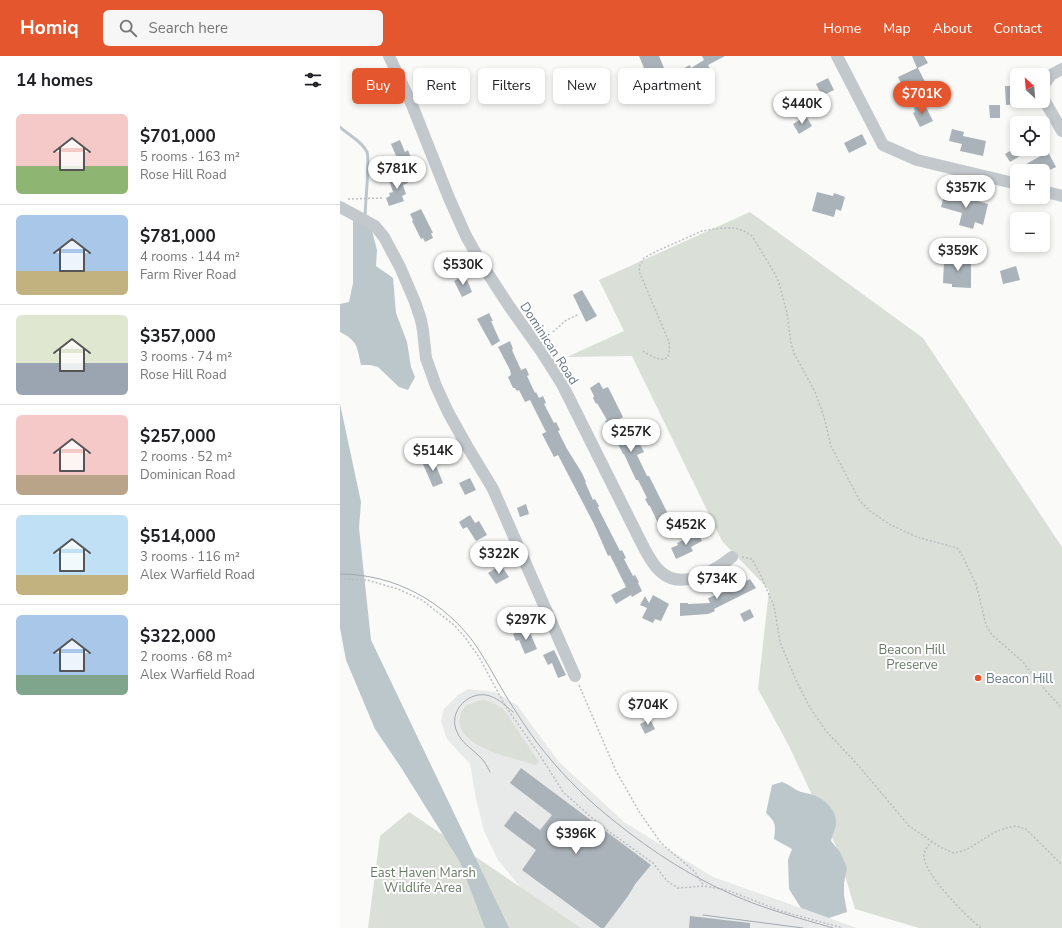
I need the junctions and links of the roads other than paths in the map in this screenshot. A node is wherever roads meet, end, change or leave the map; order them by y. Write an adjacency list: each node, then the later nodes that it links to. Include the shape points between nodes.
1 (389, 56): 11 (street, Dominican Road, via 466,236 483,266 562,384 656,567 665,576 684,579 701,576)
2 (837, 56): 7 (street, via 883,145 917,160)
3 (1062, 69): 4 (street)
4 (1050, 77)
5 (1049, 108): 6 (street)
6 (1062, 131)
7 (1010, 182)
8 (1050, 193): 9 (street)
9 (1062, 196)
10 (341, 203): 12 (street, via 375,226 400,267 415,302 423,331 426,358 436,386 448,412 493,489)
11 (732, 557)
12 (575, 676)

